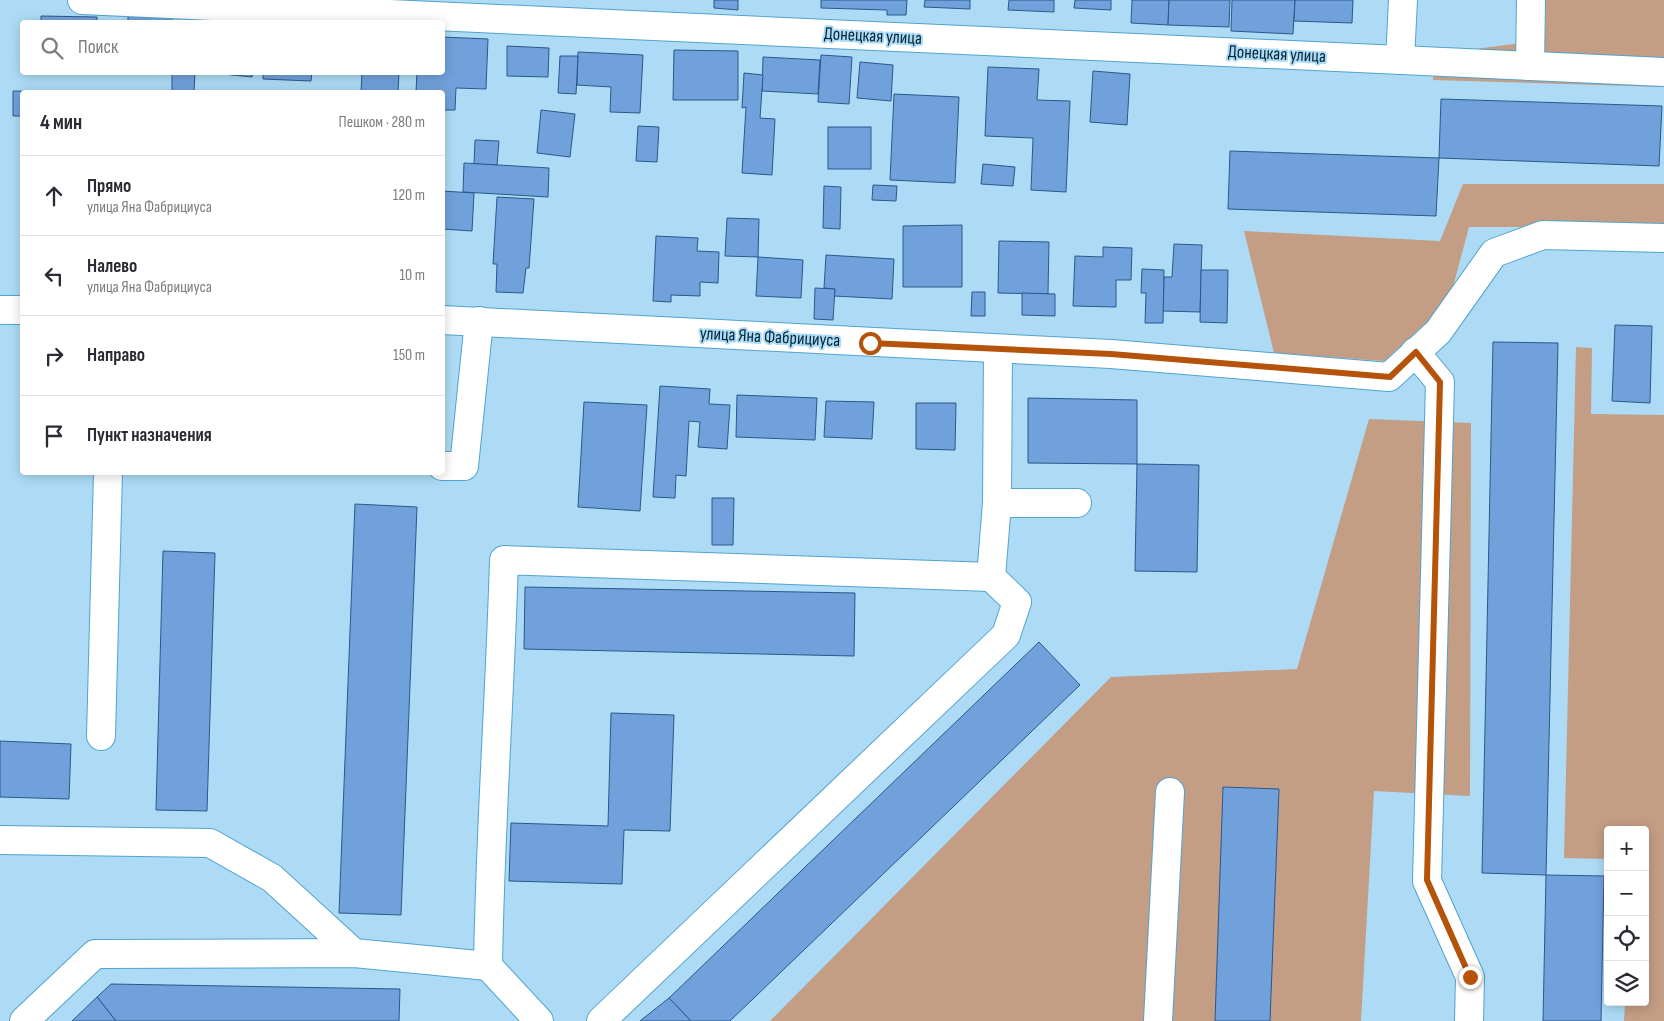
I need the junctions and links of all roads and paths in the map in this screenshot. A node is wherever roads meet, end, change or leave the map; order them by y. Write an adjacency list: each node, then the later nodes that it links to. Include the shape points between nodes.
1 (82, 0): 4 (street, Донецкая улица)
2 (1403, 0): 4 (street)
3 (1531, 0): 5 (street)
4 (1400, 60): 5 (street, Донецкая улица)
5 (1530, 66): 6 (street, Донецкая улица)
6 (1664, 72)
7 (1664, 238): 13 (street, улица Яна Фабрициуса, via 1543,235 1494,253 1438,332)
8 (0, 310): 9 (street)
9 (20, 310)
10 (445, 320): 11 (street, улица Яна Фабрициуса)
11 (480, 321): 12 (street, улица Яна Фабрициуса); 14 (street, via 464,466)
12 (998, 349): 13 (street, улица Яна Фабрициуса, via 1111,354 1390,377); 16 (street)
13 (1416, 352): 28 (street, via 1440,382 1427,880 1470,977)
14 (445, 466)
15 (108, 475): 19 (street)
16 (997, 503): 17 (street); 18 (street)
17 (1077, 503)
18 (991, 577): 23 (street, via 504,560 489,876); 26 (street, via 1017,602 1006,634)
19 (100, 736)
20 (1170, 792): 27 (street)
21 (0, 840): 22 (street, via 210,843 272,878)
22 (354, 953): 23 (street); 24 (street, via 95,954)
23 (488, 966): 25 (street)
24 (24, 1021)
25 (539, 1021)
26 (601, 1021)
27 (1158, 1021)
28 (1469, 1021)

